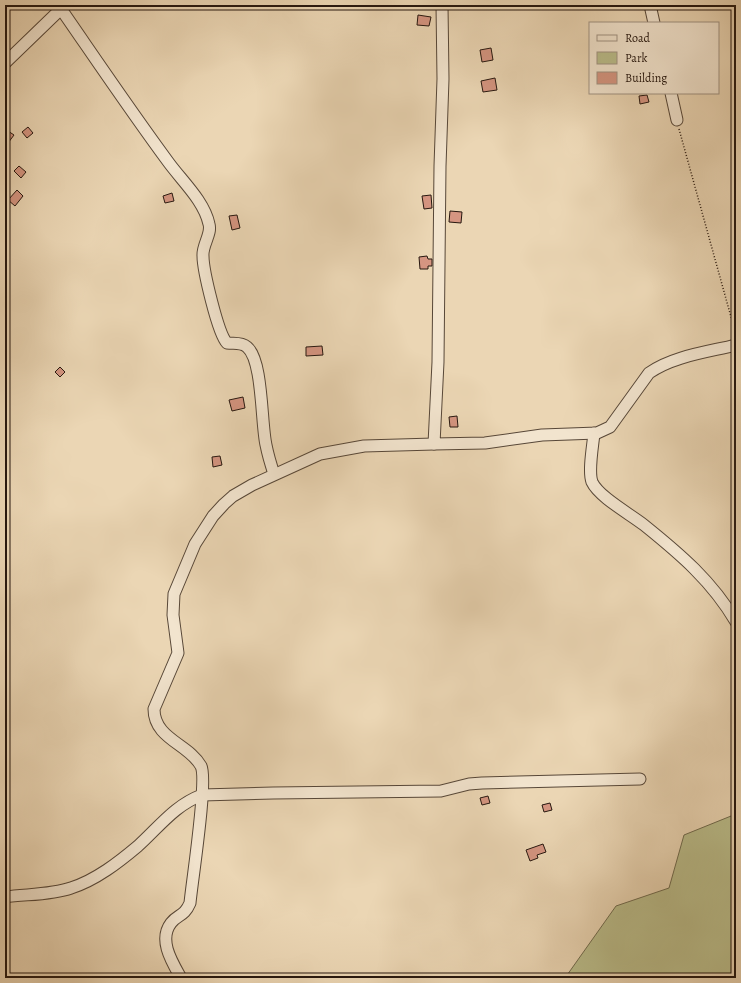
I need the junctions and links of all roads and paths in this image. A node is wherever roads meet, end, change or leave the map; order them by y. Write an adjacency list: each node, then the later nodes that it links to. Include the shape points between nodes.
1 (442, 5): 11 (street, via 438,362)
2 (650, 5): 4 (street)
3 (63, 7): 5 (street); 12 (street, via 197,199 206,216 210,225 203,261 219,326 227,343 247,346 255,359 266,445)
4 (654, 22)
5 (5, 63)
6 (671, 94): 7 (street)
7 (677, 120): 8 (path)
8 (736, 335)
9 (736, 345): 10 (street, via 688,357 655,369 649,373 610,427)
10 (594, 433): 11 (street, via 542,435 485,443); 13 (street, via 591,481 596,489 699,571 724,600)
11 (434, 444): 12 (street, via 364,446 330,451)
12 (274, 474): 15 (street, via 233,496 213,516 195,544 174,594 173,621 178,653 154,709 154,718 166,735 201,766)
13 (736, 622)
14 (640, 780): 15 (street, via 482,783 441,791)
15 (202, 795): 16 (street, via 193,798 171,814 116,864 82,884 53,892); 17 (street, via 190,903 186,912 172,922 165,938 168,952)
16 (5, 897)
17 (181, 978)

